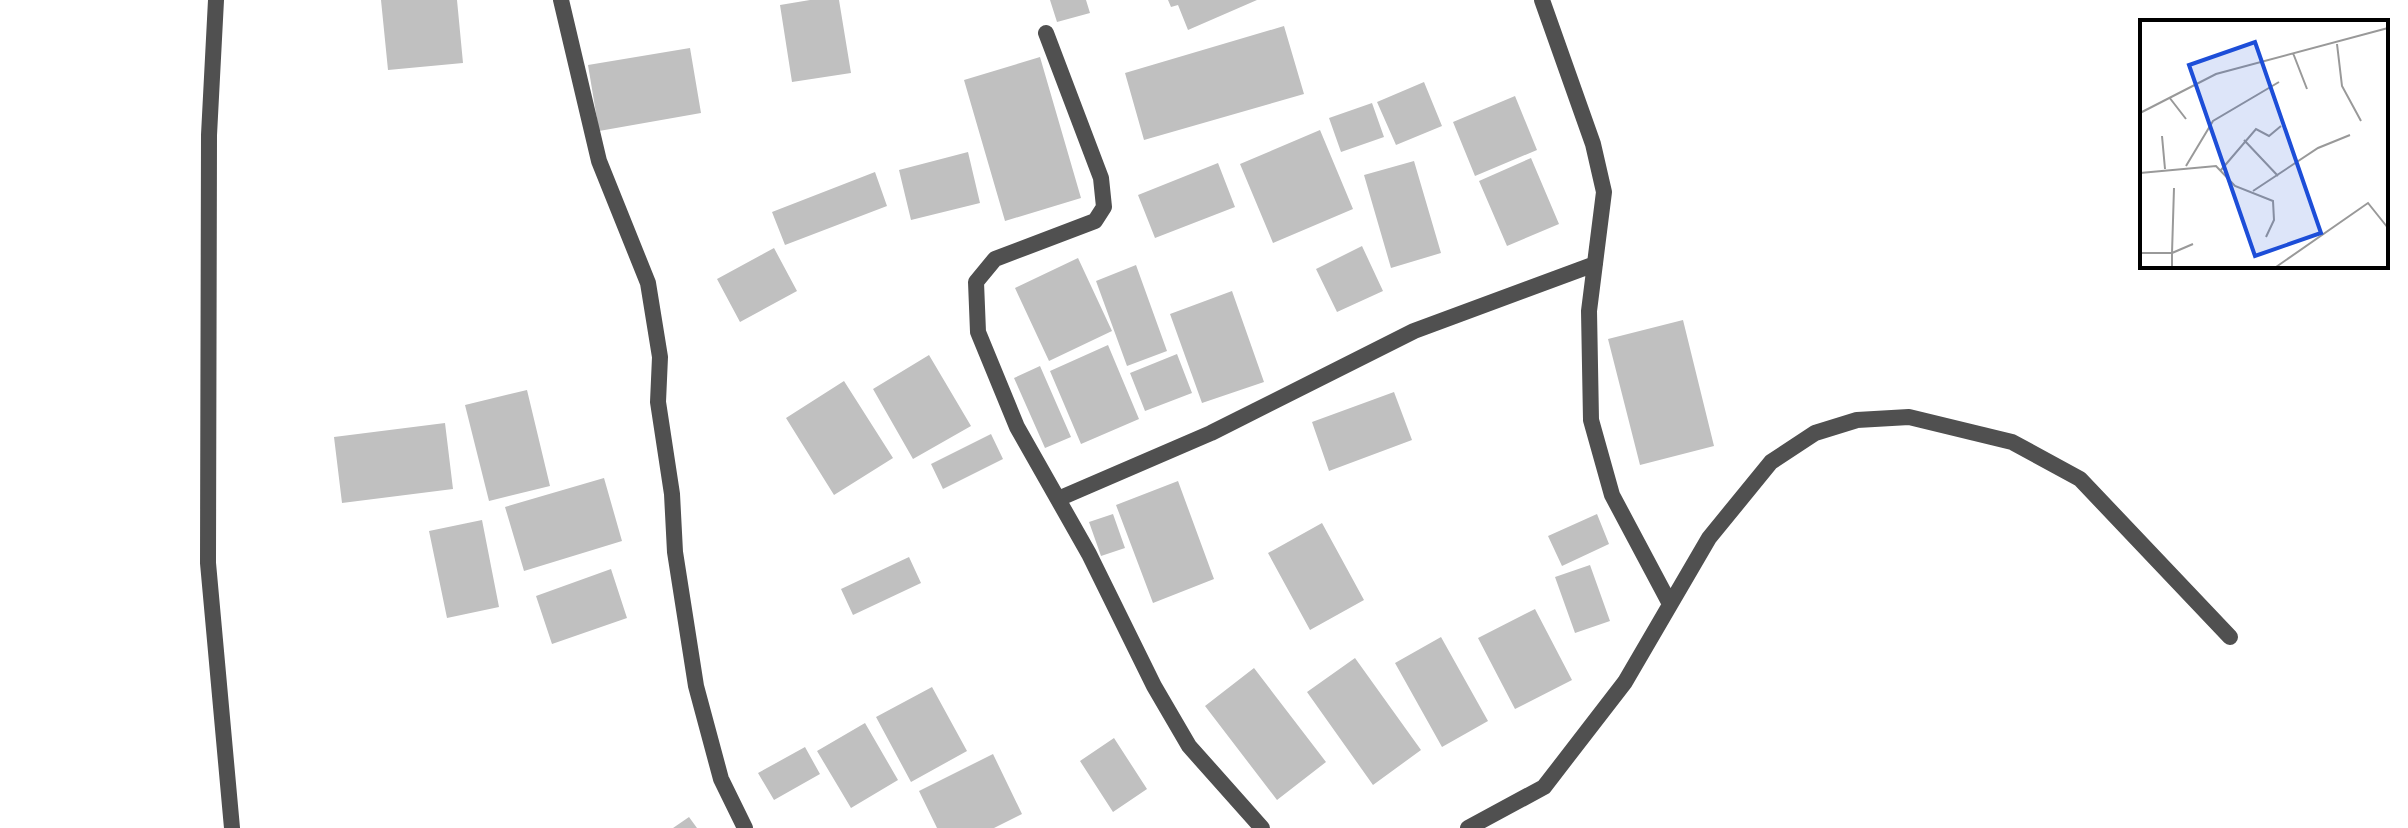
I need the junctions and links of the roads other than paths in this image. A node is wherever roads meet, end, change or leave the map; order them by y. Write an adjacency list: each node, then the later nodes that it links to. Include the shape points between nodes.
1 (216, 0): 9 (street, via 209,135 208,563)
2 (561, 0): 10 (street, via 599,161 648,283 660,357 658,402 675,552 696,686 721,779)
3 (1542, 0): 5 (street, via 1593,144 1604,192)
4 (1046, 33): 6 (street, via 1101,178 1104,207 1095,221 995,259 976,282 978,332 1017,427)
5 (1595, 264): 6 (street, via 1414,331 1211,433); 7 (street, via 1589,311 1591,420 1612,495)
6 (1058, 499): 11 (street, via 1189,746)
7 (1670, 604): 8 (street, via 1709,538 1771,462 1815,433 1857,420 1909,417 2012,442 2080,479); 12 (street, via 1625,682 1544,787)
8 (2230, 637)
9 (232, 828)
10 (745, 828)
11 (1262, 828)
12 (1468, 828)

